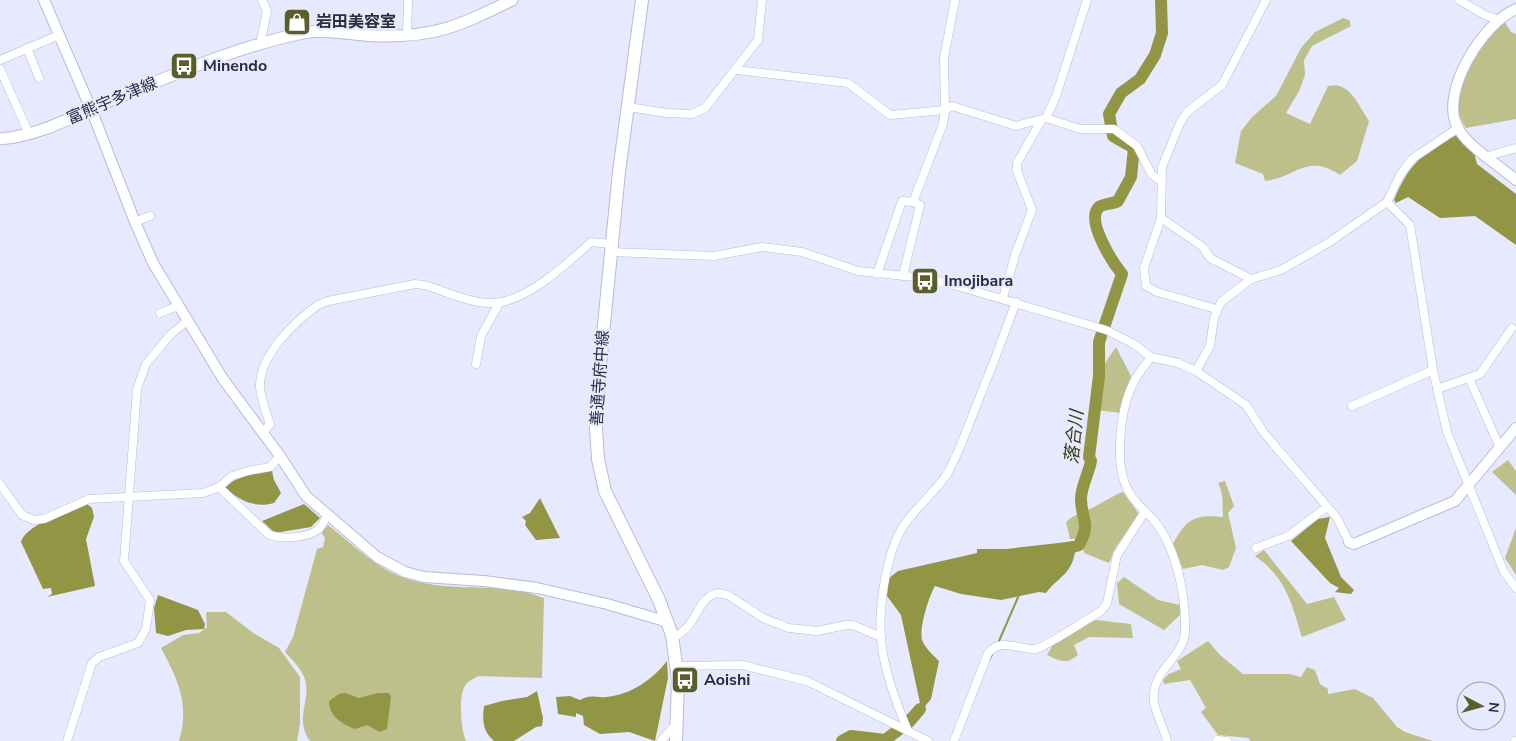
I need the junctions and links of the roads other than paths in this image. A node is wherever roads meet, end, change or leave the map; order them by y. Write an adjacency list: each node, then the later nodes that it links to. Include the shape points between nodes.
1 (44, 0): 13 (street)
2 (262, 0): 15 (street, via 266,11)
3 (408, 0): 14 (street)
4 (512, 0): 14 (main road, 富熊宇多津線, via 451,29)
5 (642, 0): 21 (main road, 善通寺府中線)
6 (762, 0): 19 (street, via 758,40)
7 (955, 0): 23 (street, via 944,58)
8 (1087, 0): 24 (street, via 1056,96)
9 (1266, 0): 31 (street, via 1222,85 1187,112 1180,123 1162,167)
10 (1459, 0): 12 (street)
11 (1516, 9): 12 (street)
12 (1499, 20): 25 (street, via 1473,50 1456,89 1453,110)
13 (59, 35): 16 (street); 22 (street)
14 (407, 35): 15 (main road, 富熊宇多津線, via 314,31)
15 (260, 45): 22 (main road, 富熊宇多津線, via 186,70)
16 (27, 48): 17 (street); 20 (street)
17 (0, 60)
18 (0, 70): 26 (street)
19 (737, 70): 21 (street, via 700,113 667,113); 23 (street, via 848,83 890,115)
20 (39, 78)
21 (628, 107): 37 (main road, 善通寺府中線)
22 (91, 109): 26 (main road, 富熊宇多津線); 36 (street)
23 (945, 110): 24 (street, via 952,106 1016,126); 32 (street, via 943,124)
24 (1043, 120): 31 (street, via 1080,129 1112,129 1137,146 1152,175); 41 (street, via 1017,163 1032,210 1015,255)
25 (1458, 128): 29 (street, via 1470,143); 33 (street, via 1412,159 1400,175)
26 (29, 134): 27 (main road, 富熊宇多津線)
27 (0, 139)
28 (1516, 148): 29 (street)
29 (1488, 156): 30 (street)
30 (1516, 180)
31 (1162, 181): 35 (street)
32 (913, 202): 38 (street, via 902,201); 39 (street, via 920,205)
33 (1388, 202): 40 (street, via 1281,270); 51 (street, via 1410,226)
34 (150, 216): 36 (street)
35 (1161, 218): 40 (street, via 1202,247 1210,258); 45 (street, via 1144,268 1146,286)
36 (135, 222): 44 (street, via 153,263)
37 (611, 248): 38 (street, via 714,256 762,247 802,252); 42 (street, via 591,242 553,276); 70 (main road, 善通寺府中線, via 597,400 596,429 601,476 614,513)
38 (877, 274): 39 (street)
39 (903, 276): 41 (street, via 954,284)
40 (1251, 279): 45 (street, via 1221,302)
41 (1004, 298): 43 (street)
42 (500, 302): 50 (street, via 481,336); 57 (street, via 474,301 415,284 318,305 266,360 260,389 270,424)
43 (1016, 302): 49 (street, via 1094,325 1134,344); 71 (street, via 993,367 946,475 902,528 893,545 886,568)
44 (178, 306): 46 (street); 47 (street)
45 (1216, 310): 52 (street, via 1210,346)
46 (160, 313)
47 (186, 321): 57 (street); 63 (street, via 146,364 137,389)
48 (1512, 328): 53 (street, via 1480,374)
49 (1151, 357): 52 (street); 65 (street, via 1132,387 1122,432 1120,470 1128,491)
50 (476, 364)
51 (1433, 370): 54 (street); 55 (street)
52 (1196, 371): 64 (street, via 1246,405 1264,433)
53 (1469, 378): 54 (street); 58 (street)
54 (1437, 389): 62 (street, via 1447,432)
55 (1352, 406)
56 (1516, 428): 58 (street)
57 (263, 433): 59 (street)
58 (1500, 448): 62 (street)
59 (280, 456): 61 (street, via 270,467 232,476); 66 (street, via 306,496)
60 (0, 484): 63 (street, via 22,515 34,520 44,519 88,499)
61 (219, 487): 63 (street, via 203,493); 66 (street, via 276,538 308,534 318,529)
62 (1468, 488): 67 (street, via 1455,501 1354,544); 69 (street, via 1504,572)
63 (129, 498): 77 (street, via 124,562 150,600 146,629 138,643 99,657 92,663)
64 (1327, 506): 67 (street); 68 (street, via 1288,536)
65 (1144, 512): 81 (street, via 1117,554 1111,590 1101,611 1038,649 1000,644 992,648); 82 (street, via 1160,531 1177,566 1181,583 1186,633 1156,683 1154,692 1154,703)
66 (328, 515): 70 (street, via 376,556 405,572 424,577 537,588)
67 (1349, 542)
68 (1256, 548)
69 (1516, 588)
70 (668, 622): 72 (main road, 善通寺府中線)
71 (881, 637): 72 (street, via 853,625 816,631 789,628 763,618 728,595 717,593 702,603 687,630); 75 (street)
72 (672, 638): 73 (main road, 善通寺府中線)
73 (677, 666): 74 (main road, 善通寺府中線); 75 (street, via 742,665 806,681)
74 (676, 724): 78 (street); 79 (main road, 善通寺府中線)
75 (903, 728): 80 (street)
76 (1217, 740): 83 (street)
77 (66, 741)
78 (661, 741)
79 (676, 741)
80 (928, 741)
81 (954, 741)
82 (1167, 741)
83 (1227, 741)

